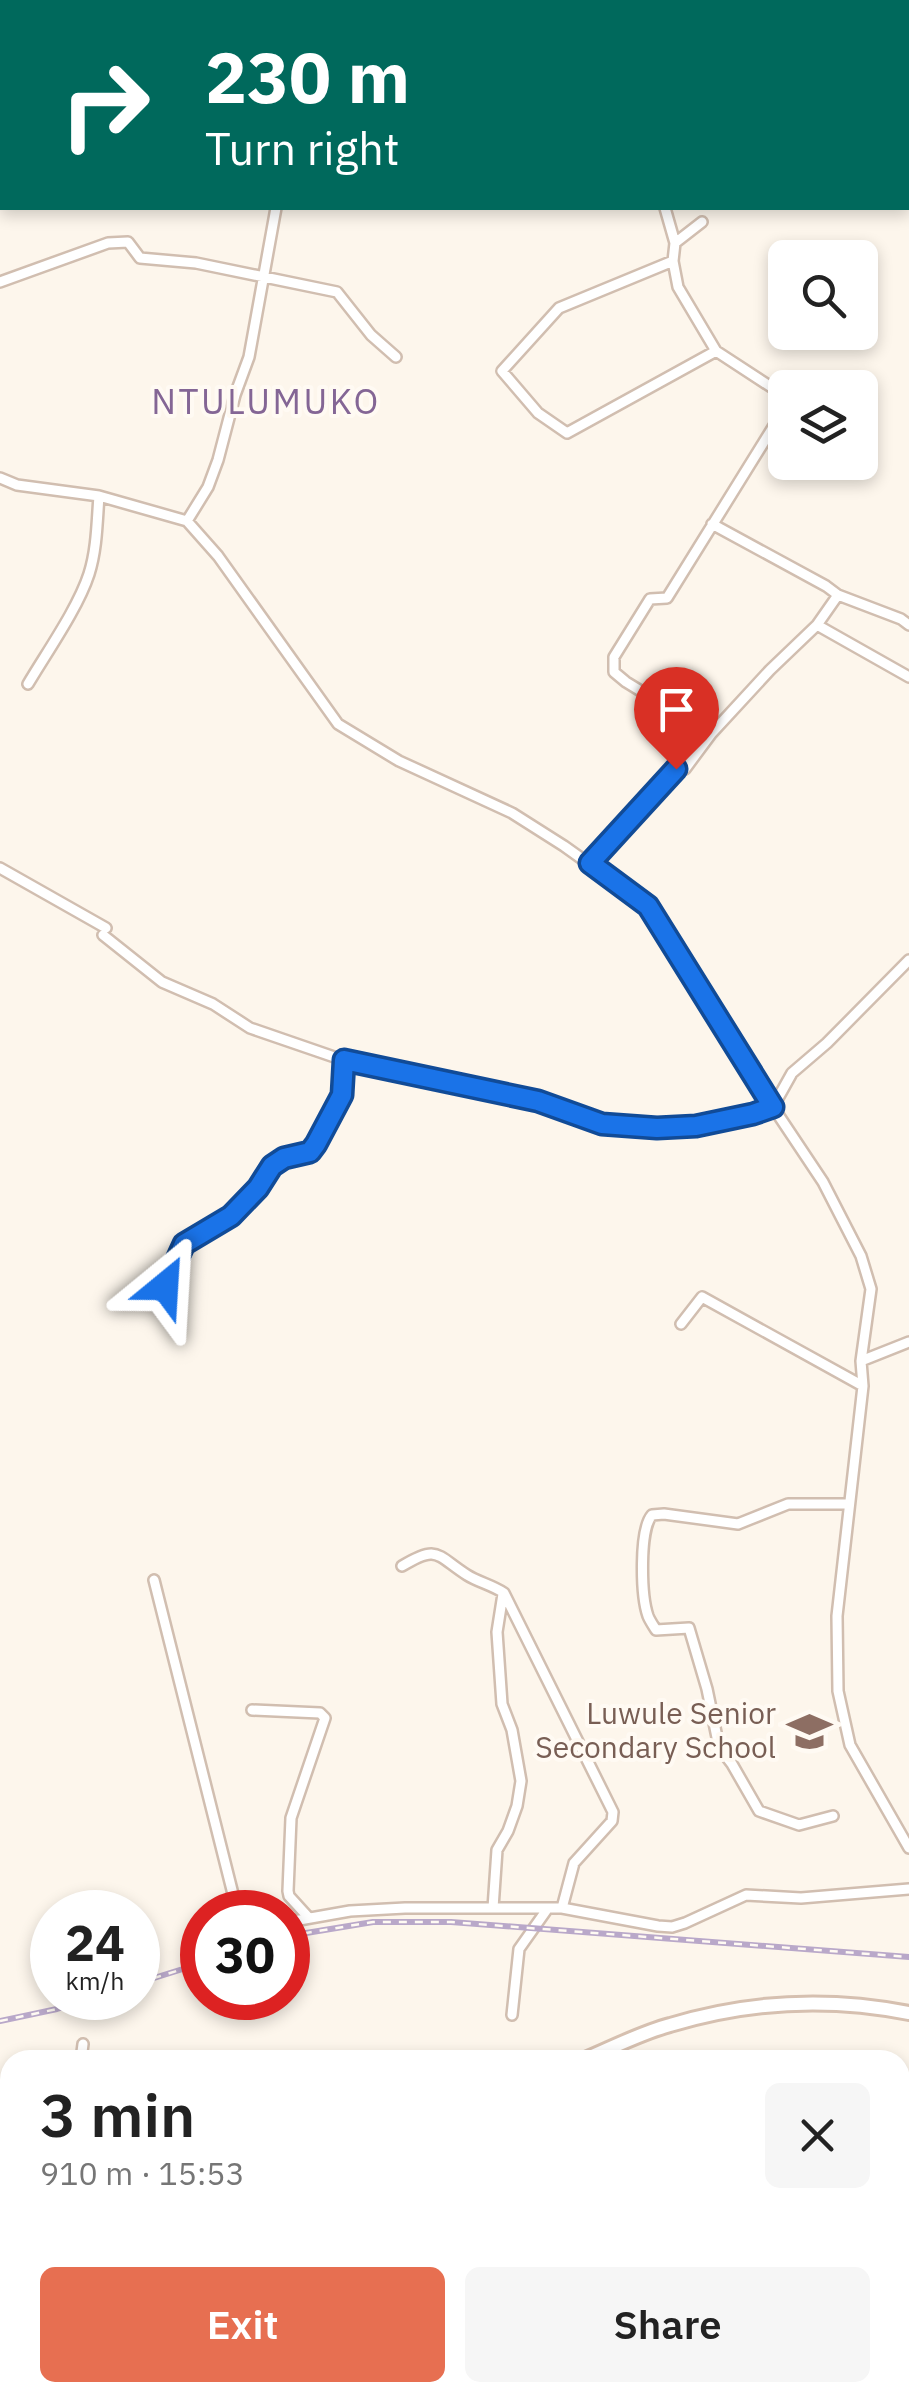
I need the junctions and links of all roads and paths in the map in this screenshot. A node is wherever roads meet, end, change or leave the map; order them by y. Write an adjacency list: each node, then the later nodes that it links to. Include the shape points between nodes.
1 (276, 210): 6 (street)
2 (666, 210): 4 (street)
3 (702, 222): 4 (street)
4 (675, 244): 5 (street)
5 (673, 261): 8 (street, via 678,287); 8 (street, via 560,308 502,371 567,433)
6 (265, 278): 7 (street, via 140,258 128,242); 9 (street, via 337,292); 14 (street, via 218,460)
7 (0, 282)
8 (716, 352): 10 (street)
9 (396, 357)
10 (768, 385)
11 (768, 435): 15 (street)
12 (0, 478): 13 (street)
13 (99, 496): 14 (street); 20 (street, via 89,575)
14 (187, 521): 22 (street, via 338,724 399,762 512,813)
15 (712, 524): 16 (street); 21 (street, via 666,598 650,599 614,658 614,672 626,682)
16 (838, 595): 17 (street); 18 (street)
17 (817, 625): 19 (street); 21 (street)
18 (909, 625)
19 (909, 677)
20 (28, 684)
21 (711, 734): 22 (street)
22 (590, 863): 26 (street, via 648,906)
23 (0, 868): 25 (street, via 104,932 162,982 250,1028)
24 (909, 960): 26 (street, via 792,1073)
25 (344, 1060): 26 (street, via 538,1101 602,1124 696,1126); 27 (street, via 342,1095 310,1152 272,1166 231,1216 184,1244)
26 (773, 1107): 30 (street, via 861,1256 871,1289)
27 (165, 1286)
28 (680, 1324): 31 (street, via 702,1297)
29 (909, 1342): 30 (street)
30 (861, 1361): 31 (street)
31 (864, 1386): 32 (street)
32 (849, 1504): 37 (street, via 788,1504 738,1524 664,1514 652,1514 645,1523 647,1614 656,1630 689,1628 718,1748 759,1810 798,1825); 38 (street, via 837,1616 838,1692 850,1745)
33 (402, 1566): 35 (street, via 435,1554)
34 (154, 1580): 40 (street)
35 (504, 1593): 42 (street, via 497,1632 502,1704 521,1781 498,1850); 44 (street, via 613,1812 574,1862)
36 (252, 1710): 41 (street, via 320,1712 325,1718 291,1818)
37 (833, 1816)
38 (909, 1848)
39 (909, 1889): 44 (street, via 801,1898 746,1894 672,1926)
40 (232, 1890)
41 (288, 1890)
42 (493, 1908): 43 (street); 45 (street)
43 (548, 1908): 44 (street); 47 (street, via 519,1949)
44 (562, 1908)
45 (310, 1918)
46 (909, 2013): 50 (main road, via 819,2002 756,2005 666,2026)
47 (512, 2015)
48 (83, 2044): 49 (street)
49 (83, 2050)
50 (607, 2050)

